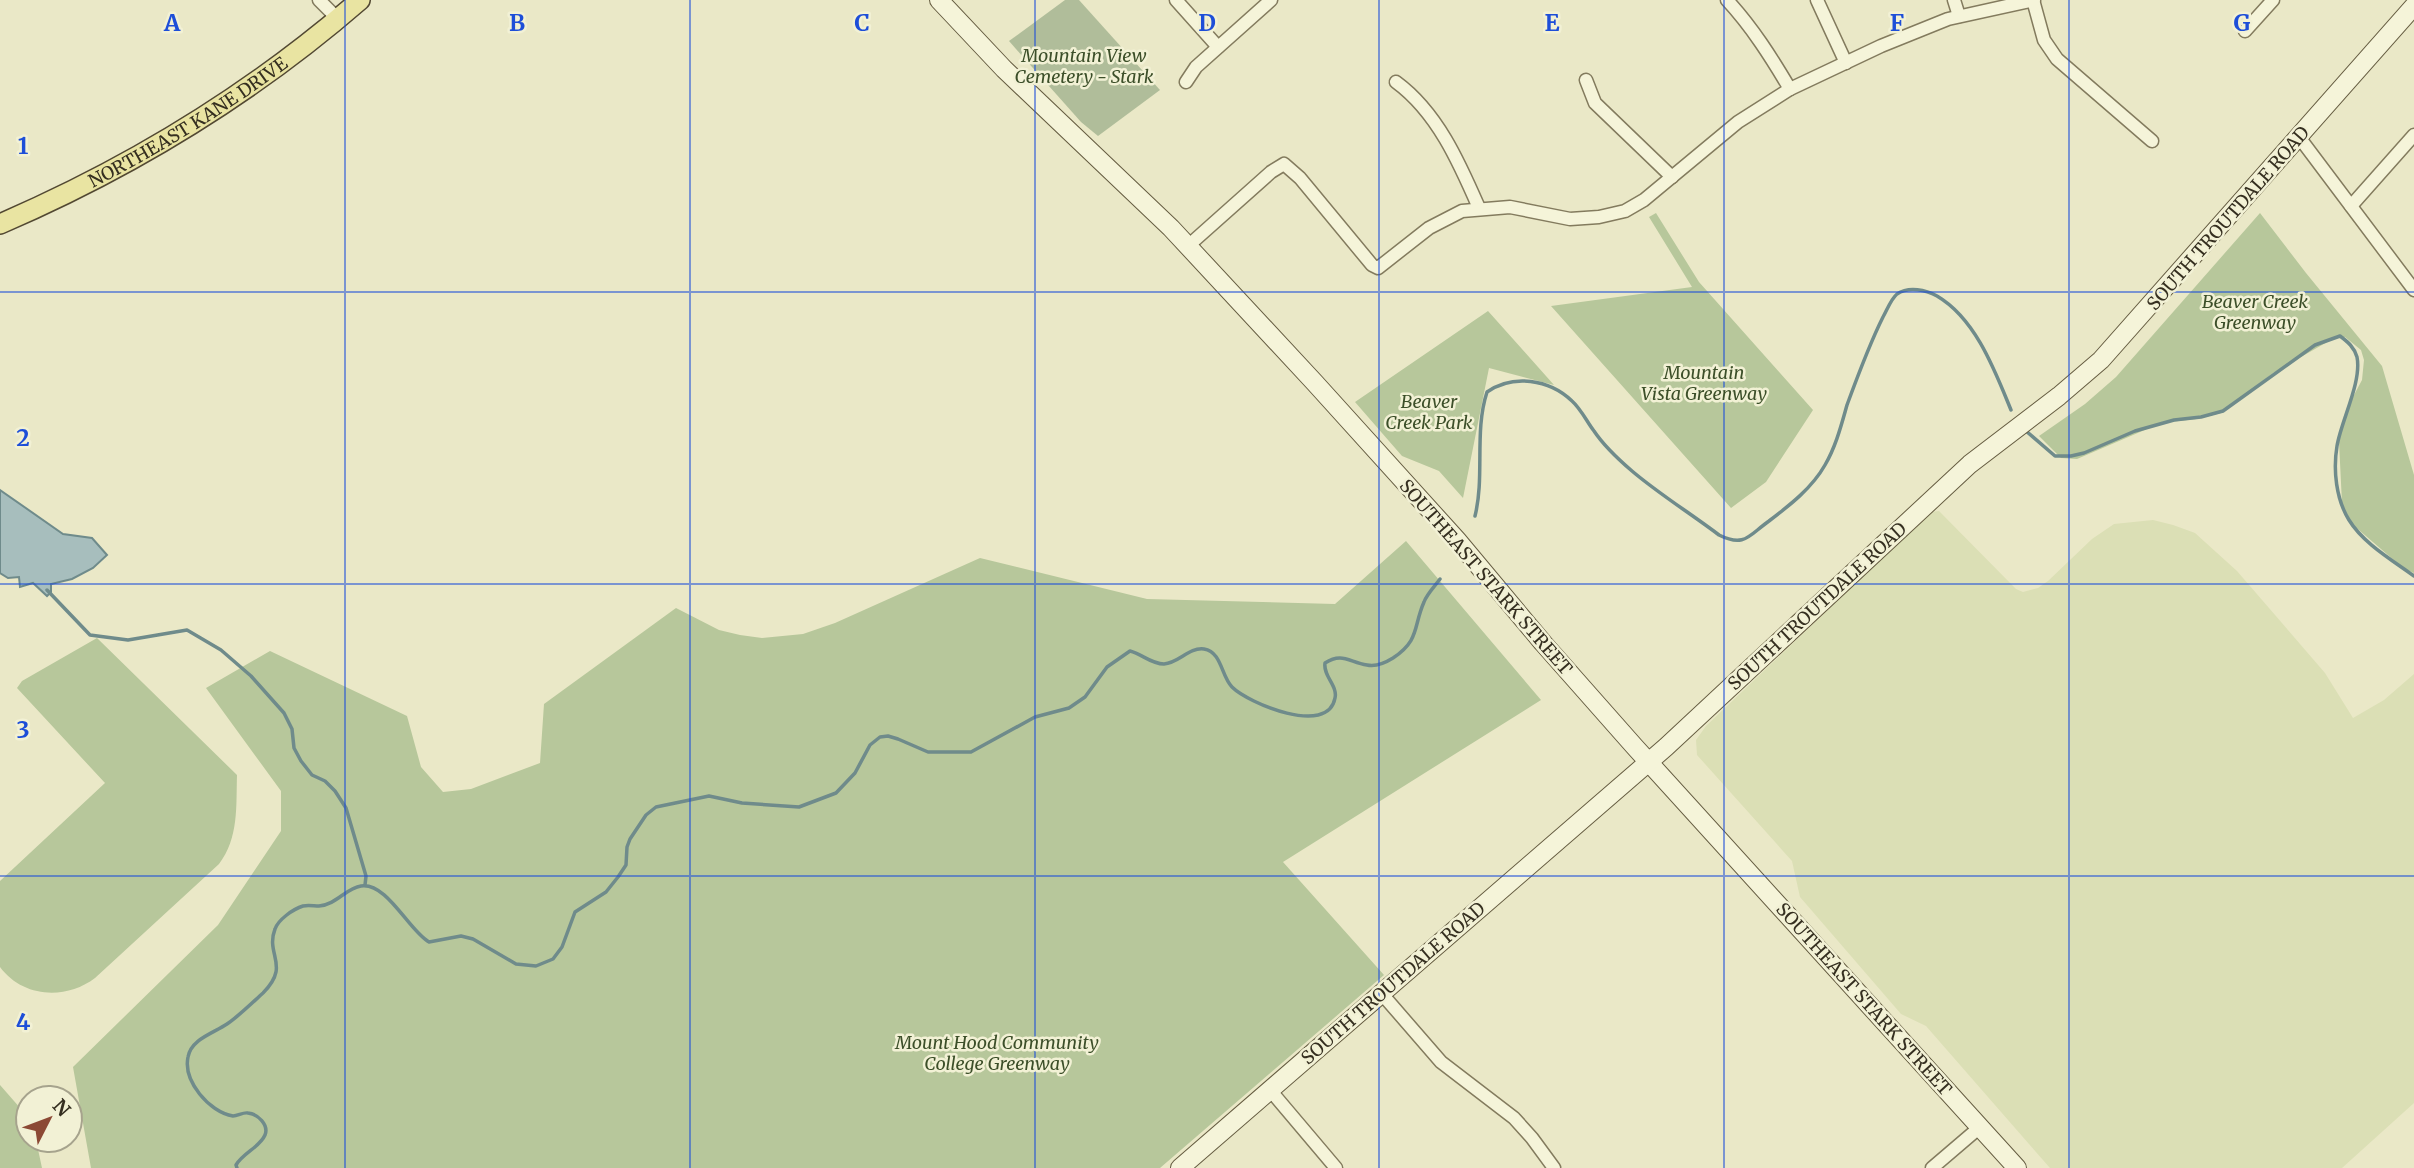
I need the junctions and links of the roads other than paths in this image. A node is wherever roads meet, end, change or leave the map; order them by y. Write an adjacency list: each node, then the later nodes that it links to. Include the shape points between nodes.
1 (318, 0): 13 (street)
2 (360, 0): 13 (main road, NORTHEAST KANE DRIVE)
3 (939, 0): 28 (main road, SOUTHEAST STARK STREET)
4 (1176, 0): 15 (street)
5 (1271, 0): 15 (street)
6 (1727, 0): 20 (street, via 1771,56)
7 (1817, 0): 16 (street)
8 (1954, 0): 12 (street)
9 (2034, 0): 12 (street); 23 (street, via 2044,40 2057,59)
10 (2273, 0): 14 (street)
11 (2409, 5): 22 (main road, SOUTH TROUTDALE ROAD)
12 (1959, 16): 16 (street)
13 (338, 19): 27 (main road, NORTHEAST KANE DRIVE, via 261,78 176,134 92,181)
14 (2245, 31)
15 (1218, 47): 18 (street)
16 (1846, 63): 20 (street)
17 (1586, 80): 24 (street, via 1595,103)
18 (1186, 82)
19 (1396, 82): 26 (street, via 1413,94 1433,120)
20 (1790, 89): 24 (street, via 1738,122)
21 (2414, 135): 25 (street)
22 (2299, 137): 25 (street); 30 (main road, SOUTH TROUTDALE ROAD, via 2104,357 1970,464)
23 (2152, 141)
24 (1672, 177): 26 (street, via 1625,211 1599,217 1570,219 1510,207)
25 (2351, 206): 29 (street)
26 (1479, 208): 28 (street, via 1462,211 1429,228 1378,268 1284,164)
27 (0, 224)
28 (1188, 246): 30 (main road, SOUTHEAST STARK STREET, via 1457,540)
29 (2414, 290)
30 (1649, 761): 31 (main road, SOUTH TROUTDALE ROAD); 33 (main road, SOUTHEAST STARK STREET)
31 (1382, 994): 32 (main road, SOUTH TROUTDALE ROAD); 36 (street, via 1441,1062 1514,1118)
32 (1270, 1090): 34 (main road, SOUTH TROUTDALE ROAD); 35 (street)
33 (1980, 1126): 37 (street); 38 (main road, SOUTHEAST STARK STREET)
34 (1180, 1168)
35 (1336, 1168)
36 (1554, 1168)
37 (1932, 1168)
38 (2017, 1168)

